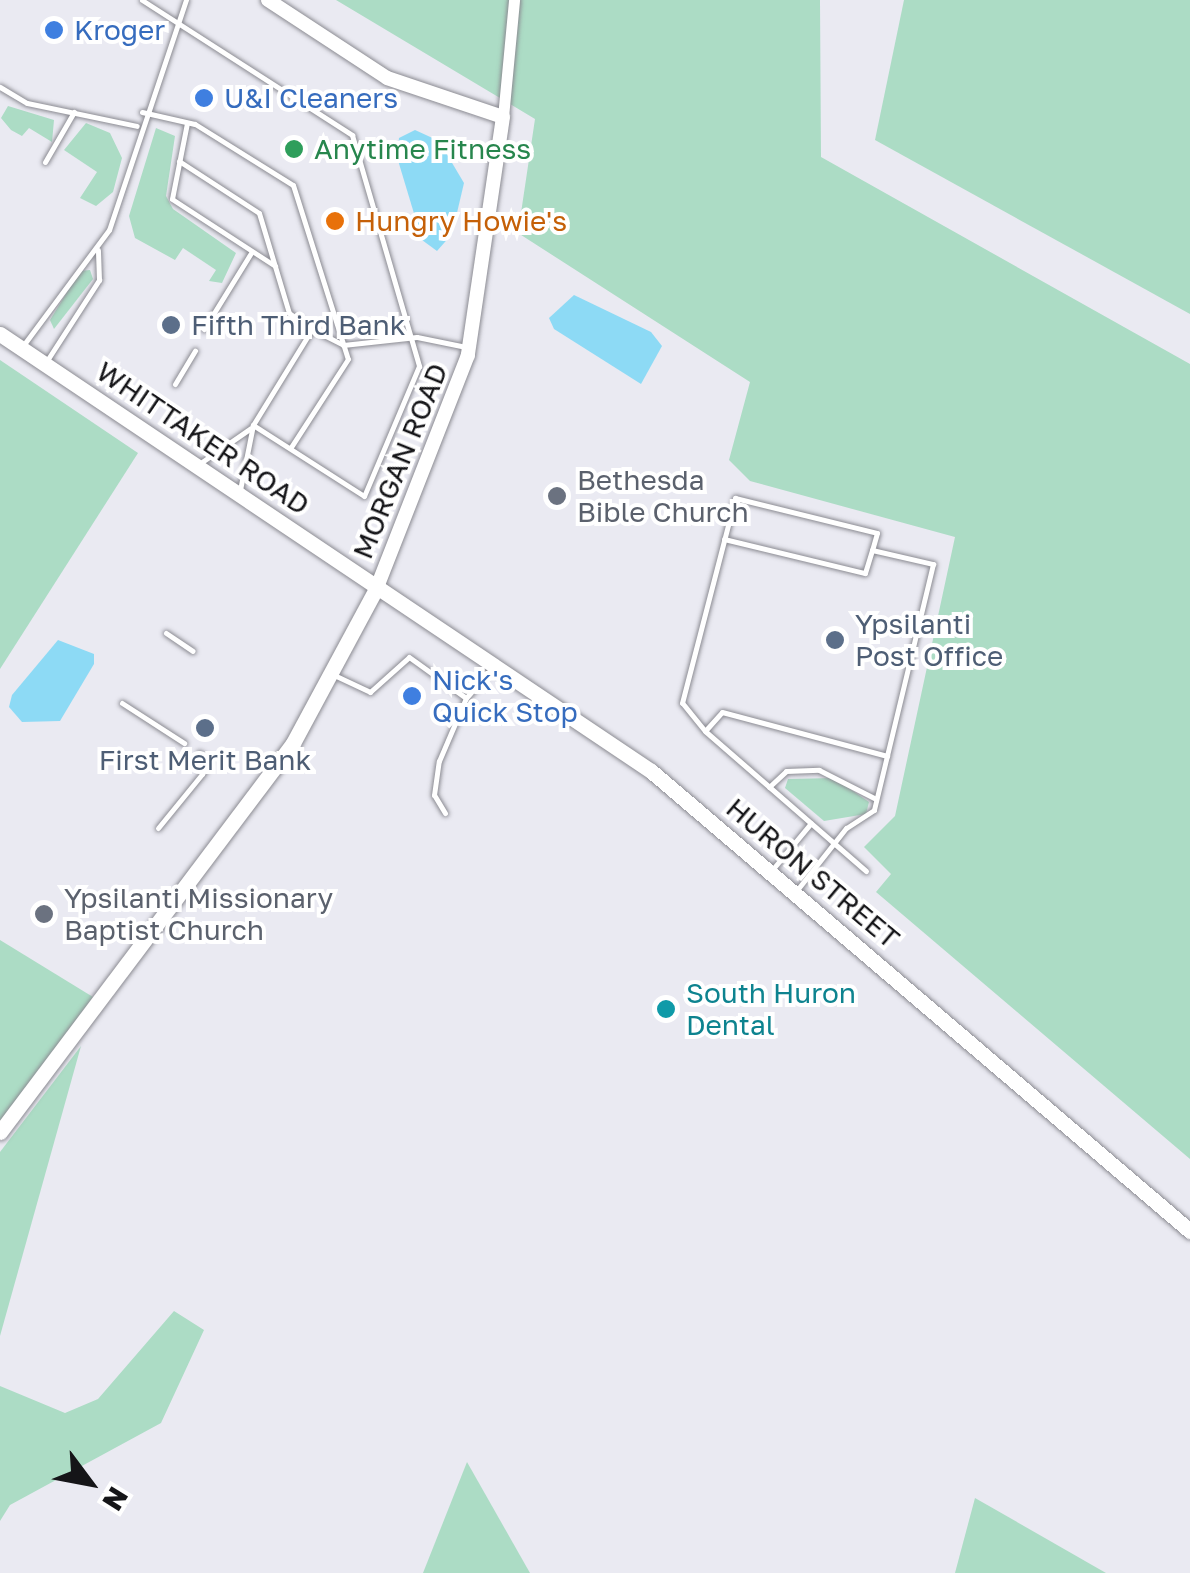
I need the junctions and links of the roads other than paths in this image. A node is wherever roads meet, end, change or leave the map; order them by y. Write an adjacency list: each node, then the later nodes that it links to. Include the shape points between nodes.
1 (142, 0): 5 (lane)
2 (186, 0): 5 (lane)
3 (268, 0): 9 (street, via 387,78)
4 (514, 0): 9 (street, MORGAN ROAD)
5 (172, 24): 8 (lane); 20 (lane, via 352,135)
6 (0, 87): 7 (lane)
7 (74, 112): 11 (lane); 13 (lane)
8 (142, 112): 10 (lane); 11 (lane)
9 (503, 117): 23 (street, MORGAN ROAD)
10 (187, 122): 12 (lane); 21 (lane, via 292,185)
11 (137, 126): 14 (lane, via 130,180)
12 (179, 161): 15 (lane, via 176,206); 16 (lane, via 259,212)
13 (45, 162)
14 (98, 250): 22 (lane, via 76,266); 25 (lane, via 99,280)
15 (251, 253): 16 (lane); 17 (lane)
16 (275, 266): 18 (lane, via 289,313)
17 (204, 329)
18 (312, 329): 21 (lane); 27 (lane)
19 (0, 334): 22 (main road, WHITTAKER ROAD)
20 (416, 337): 21 (lane); 23 (lane); 28 (lane, via 414,395 364,496)
21 (343, 344): 28 (lane, via 348,359)
22 (21, 348): 25 (main road, WHITTAKER ROAD)
23 (470, 348): 33 (street, MORGAN ROAD)
24 (195, 351): 26 (lane)
25 (45, 364): 29 (main road, WHITTAKER ROAD)
26 (175, 384)
27 (253, 426): 28 (lane); 29 (lane); 30 (lane)
28 (291, 447)
29 (197, 465): 30 (main road, WHITTAKER ROAD)
30 (240, 493): 33 (main road, WHITTAKER ROAD)
31 (724, 539): 32 (lane, via 865,573); 32 (lane, via 735,498 876,533); 40 (lane, via 682,704)
32 (872, 550): 43 (lane, via 933,564)
33 (378, 584): 36 (main road, HURON STREET); 37 (main road)
34 (166, 633): 35 (lane)
35 (194, 651)
36 (496, 662): 38 (lane); 50 (main road, HURON STREET)
37 (334, 675): 38 (lane, via 370,692 408,656); 53 (main road, via 293,743)
38 (466, 698): 46 (lane, via 439,761 434,795)
39 (122, 703): 41 (lane)
40 (705, 731): 43 (lane, via 722,712); 44 (lane)
41 (184, 743)
42 (199, 753): 48 (lane, via 210,760)
43 (887, 756): 45 (lane)
44 (769, 786): 45 (lane, via 786,772 819,770); 47 (lane)
45 (876, 798): 49 (lane, via 865,822)
46 (445, 813)
47 (811, 823): 49 (lane); 50 (lane)
48 (158, 828)
49 (834, 843): 51 (lane); 52 (lane)
50 (772, 870): 52 (main road, HURON STREET)
51 (866, 871)
52 (796, 890): 54 (main road, HURON STREET)
53 (0, 1132)
54 (1190, 1231)

